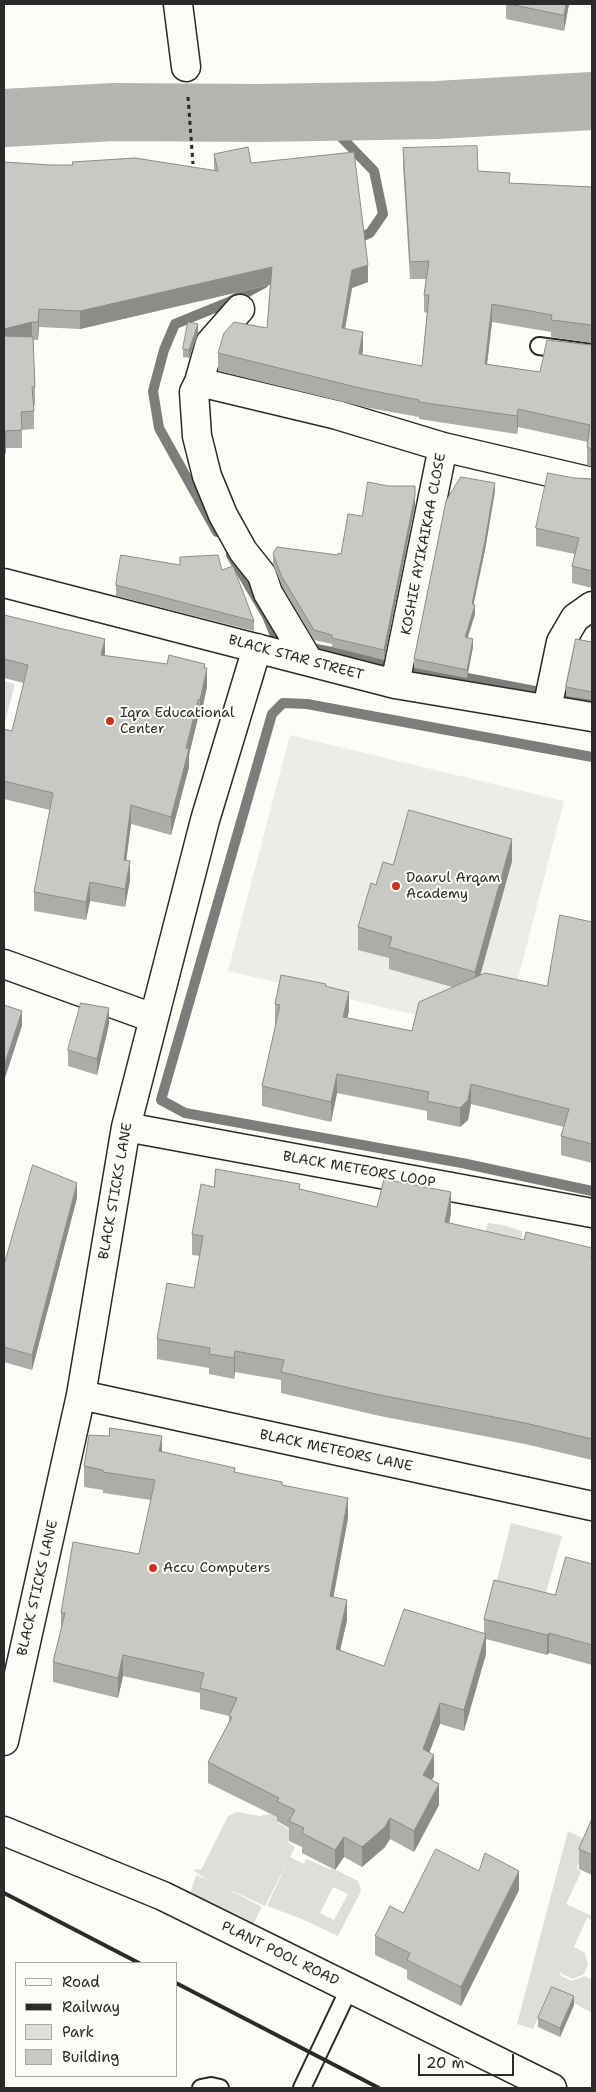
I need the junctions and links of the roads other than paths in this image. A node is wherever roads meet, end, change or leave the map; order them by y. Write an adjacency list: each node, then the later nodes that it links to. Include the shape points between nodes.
1 (178, 4): 2 (street)
2 (186, 68)
3 (240, 309): 6 (street, via 210,343)
4 (539, 346): 5 (lane)
5 (592, 353)
6 (200, 382): 7 (street, via 337,415); 12 (street, via 194,392 197,436 210,484 243,551 262,575 268,593)
7 (444, 447): 8 (street, KOSHIE AYIKAIKAA CLOSE); 13 (street, KOSHIE AYIKAIKAA CLOSE)
8 (592, 482)
9 (4, 583): 11 (street, BLACK STAR STREET)
10 (592, 606): 14 (street, via 575,618 561,642)
11 (257, 648): 12 (street, BLACK STAR STREET); 17 (street, BLACK STICKS LANE, via 205,820)
12 (308, 660): 13 (street, BLACK STAR STREET)
13 (395, 684): 14 (street, BLACK STAR STREET)
14 (547, 709): 15 (street, BLACK STAR STREET)
15 (592, 717)
16 (4, 964): 17 (street)
17 (153, 1018): 18 (street, BLACK STICKS LANE)
18 (126, 1128): 19 (street, BLACK METEORS LOOP); 20 (street, BLACK STICKS LANE)
19 (592, 1213)
20 (80, 1395): 21 (street, BLACK METEORS LANE); 22 (street, BLACK STICKS LANE)
21 (592, 1506)
22 (4, 1741)
23 (4, 1831): 24 (street, PLANT POOL ROAD, via 163,1896)
24 (350, 1989): 27 (lane); 28 (street, PLANT POOL ROAD)
25 (201, 2088): 26 (lane)
26 (220, 2088)
27 (302, 2088)
28 (552, 2088)

